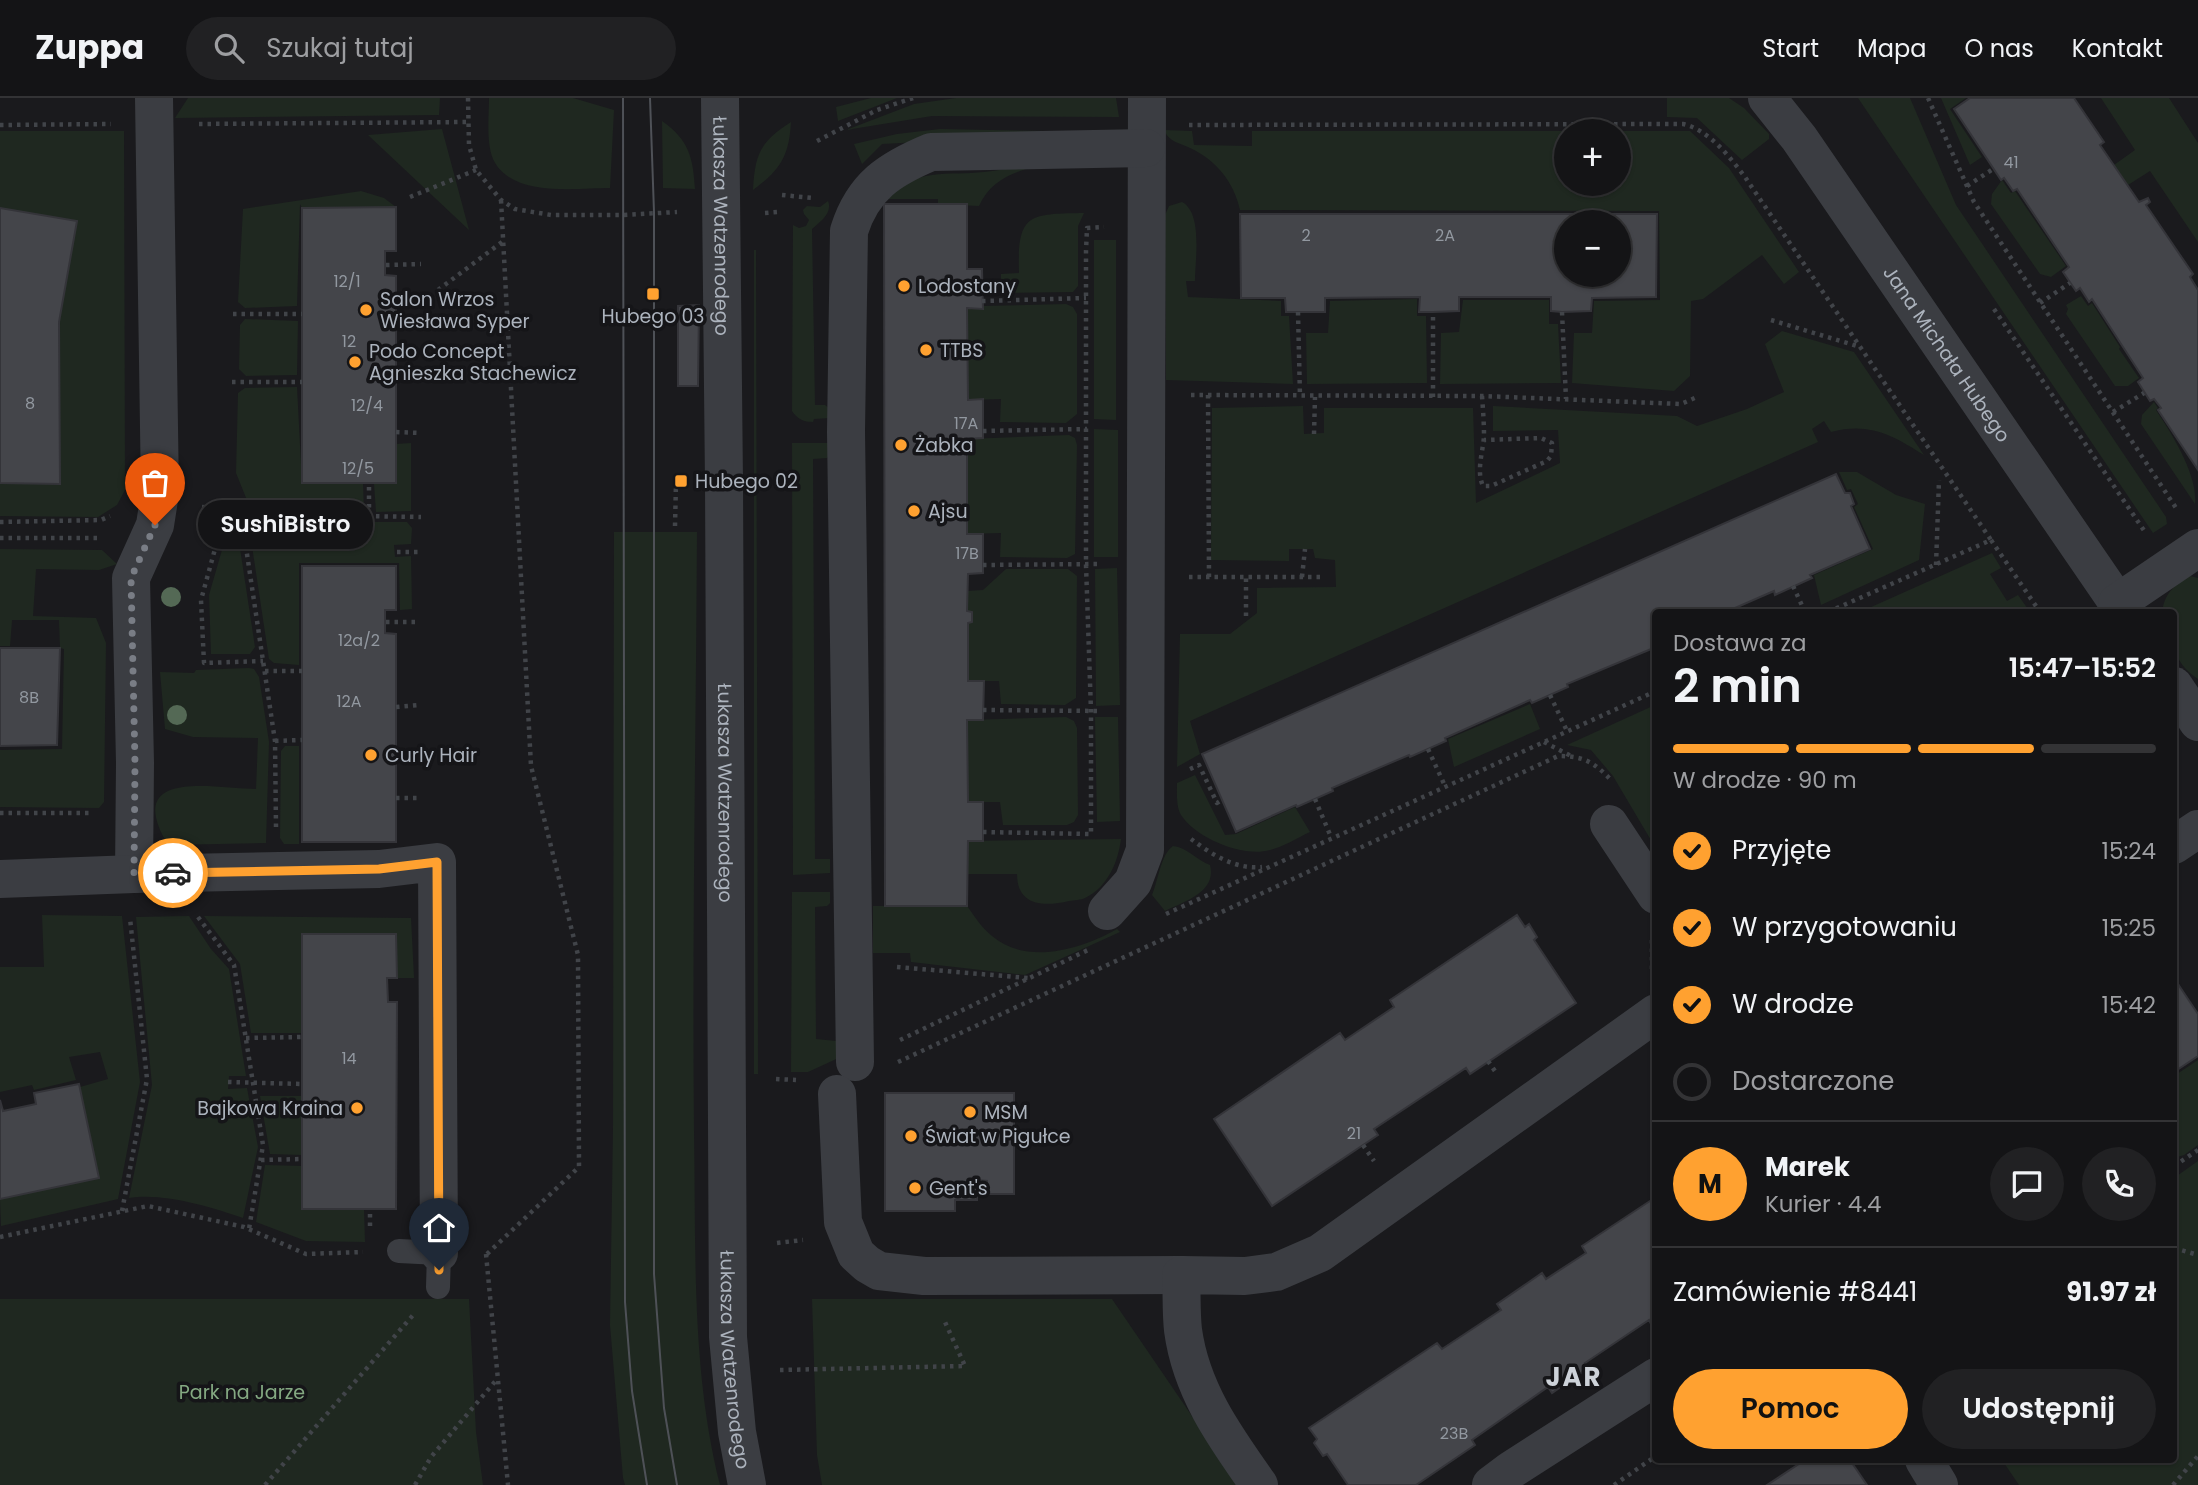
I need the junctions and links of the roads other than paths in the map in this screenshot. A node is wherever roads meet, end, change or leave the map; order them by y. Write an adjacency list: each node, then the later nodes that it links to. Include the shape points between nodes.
1 (720, 98): 25 (street, Łukasza Watzenrodego, via 728,1337)
2 (1768, 98): 6 (street, Jana Michała Hubego)
3 (155, 111): 14 (street, via 160,493 155,525 131,578)
4 (1146, 124): 15 (street, via 1145,850 1133,882); 17 (street, via 931,152 887,174 861,201 849,230 846,432 852,963)
5 (2191, 534): 6 (street)
6 (2120, 608)
7 (2177, 690): 8 (street)
8 (2198, 722)
9 (1613, 807): 13 (street)
10 (2198, 829): 11 (street)
11 (2177, 843)
12 (0, 879): 14 (street)
13 (1652, 887)
14 (132, 892): 20 (street, via 437,862)
15 (1107, 911)
16 (1652, 1016): 21 (street, via 1320,1253 1276,1272)
17 (873, 1064)
18 (837, 1094): 21 (street, via 843,1222 856,1254 879,1271 924,1276)
19 (399, 1251): 20 (lane)
20 (439, 1270)
21 (1181, 1275): 26 (street, via 1190,1366 1215,1422)
22 (1652, 1380): 24 (street)
23 (1926, 1463): 27 (street)
24 (1505, 1480)
25 (747, 1485)
26 (1259, 1485)
27 (1939, 1485)

